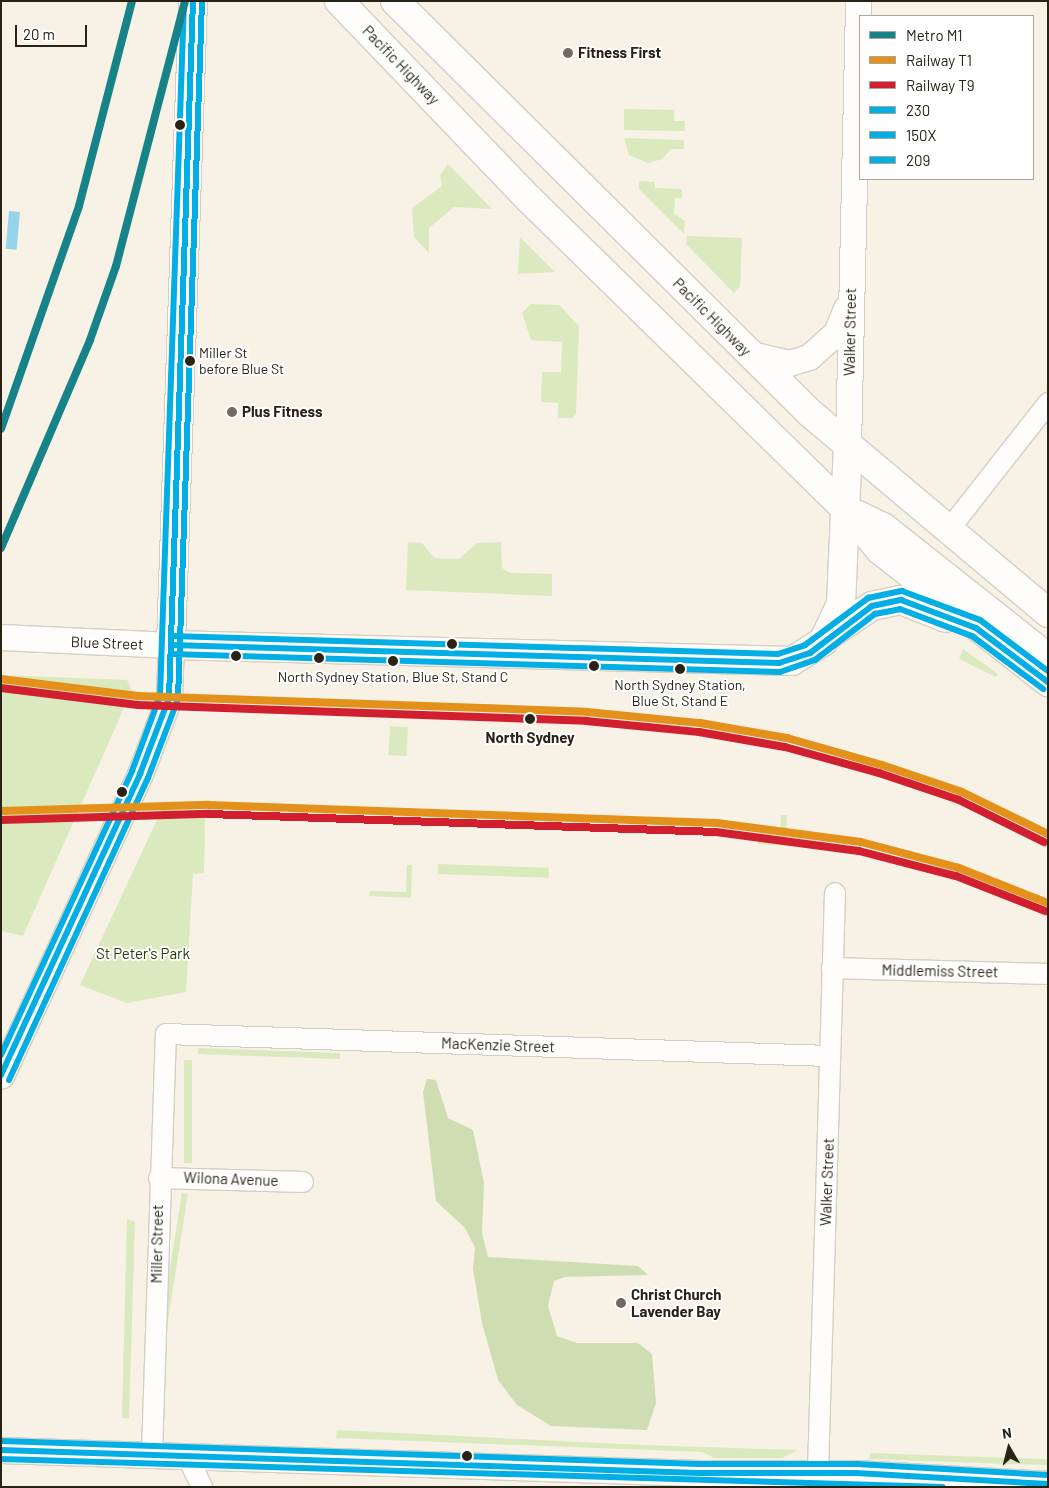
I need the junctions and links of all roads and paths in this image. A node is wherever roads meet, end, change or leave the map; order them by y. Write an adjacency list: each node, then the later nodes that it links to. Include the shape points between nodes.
1 (193, 1): 15 (main road)
2 (339, 1): 9 (main road, Pacific Highway, via 529,199)
3 (395, 1): 6 (main road, Pacific Highway)
4 (858, 1): 5 (street, Walker Street)
5 (850, 299): 6 (street, via 836,333 809,357 789,363); 8 (street, Walker Street)
6 (750, 354): 8 (main road, Pacific Highway)
7 (1048, 403): 10 (street)
8 (848, 446): 9 (main road, Walker Street); 10 (main road, Pacific Highway)
9 (846, 509): 12 (main road, Pacific Highway, via 880,550); 13 (main road, Walker Street, via 843,592); 17 (main road, Pacific Highway, via 883,527)
10 (947, 532): 11 (main road, Pacific Highway)
11 (1048, 613)
12 (976, 628): 13 (main road, via 901,600 872,606); 18 (main road, Pacific Highway)
13 (830, 634): 16 (main road, Walker Street)
14 (1, 638): 15 (street, Blue Street)
15 (171, 645): 16 (main road, Blue Street, via 763,663 792,661); 24 (street, via 168,698 144,765)
16 (810, 653)
17 (1048, 658)
18 (1048, 682)
19 (835, 893): 20 (street, Walker Street)
20 (832, 968): 21 (street, Middlemiss Street); 23 (street, Walker Street)
21 (1048, 974)
22 (166, 1034): 23 (street, MacKenzie Street); 25 (street, Miller Street)
23 (830, 1056): 30 (street, Walker Street)
24 (1, 1076)
25 (159, 1178): 26 (street, Wilona Avenue); 28 (street, Miller Street)
26 (304, 1182)
27 (1, 1450): 28 (street)
28 (152, 1453): 29 (street)
29 (186, 1454): 30 (street); 32 (street)
30 (821, 1479): 31 (street)
31 (1048, 1484)
32 (202, 1487)

